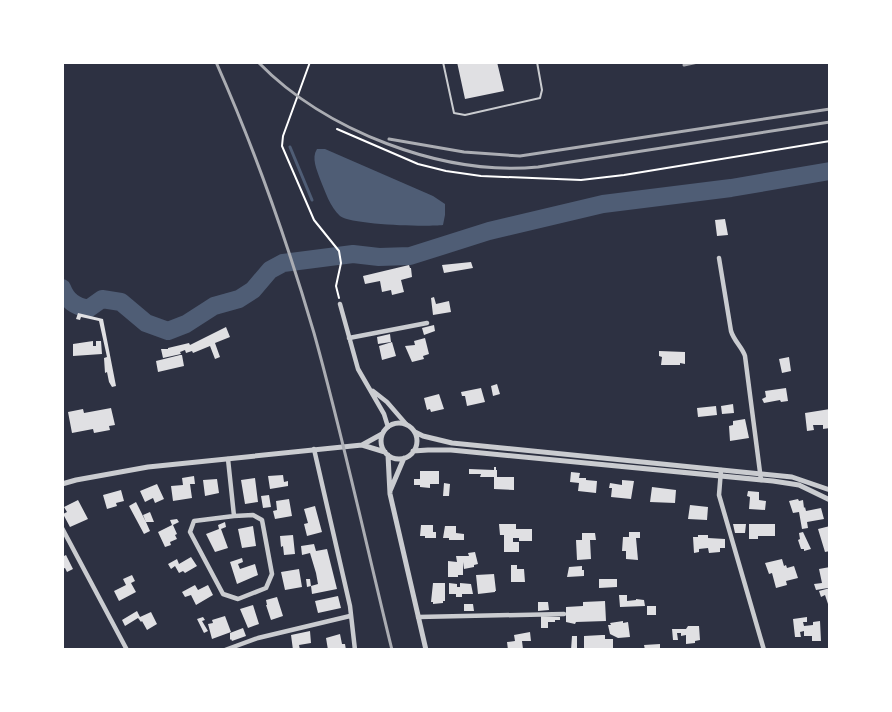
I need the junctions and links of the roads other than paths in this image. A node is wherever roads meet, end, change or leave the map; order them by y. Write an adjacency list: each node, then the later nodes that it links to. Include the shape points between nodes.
1 (443, 62): 2 (lane, via 454,113 465,115 540,98 542,90)
2 (537, 62)
3 (719, 258): 19 (street, via 731,332 745,356)
4 (340, 304): 6 (street)
5 (427, 323): 6 (street)
6 (349, 338): 7 (street, via 358,369)
7 (370, 389): 8 (street, via 387,402); 9 (street)
8 (406, 424): 9 (street, via 400,422); 10 (street)
9 (388, 427): 11 (street)
10 (415, 432): 14 (street, via 417,442); 18 (street, via 452,443)
11 (382, 434): 12 (street); 15 (street, via 381,444)
12 (362, 445): 13 (street); 15 (street)
13 (314, 449): 17 (street); 29 (street)
14 (413, 452): 16 (street); 20 (street, via 461,451)
15 (387, 453): 16 (street); 24 (street)
16 (404, 458): 24 (street)
17 (228, 459): 22 (street, via 148,467); 26 (street)
18 (721, 470): 19 (street); 20 (street)
19 (760, 473): 21 (street); 23 (street, via 800,478)
20 (720, 477): 21 (street); 35 (street, via 719,495)
21 (761, 480): 25 (street, via 799,485)
22 (62, 484)
23 (830, 490)
24 (390, 494): 30 (street)
25 (830, 500)
26 (234, 516): 26 (street, via 194,521 190,532 223,594 238,599 266,588 272,574 262,520 253,515)
27 (62, 528): 32 (street)
28 (564, 614): 30 (street)
29 (350, 616): 31 (street); 33 (street)
30 (418, 617): 34 (street)
31 (226, 649)
32 (127, 650)
33 (355, 650)
34 (426, 650)
35 (764, 650)

